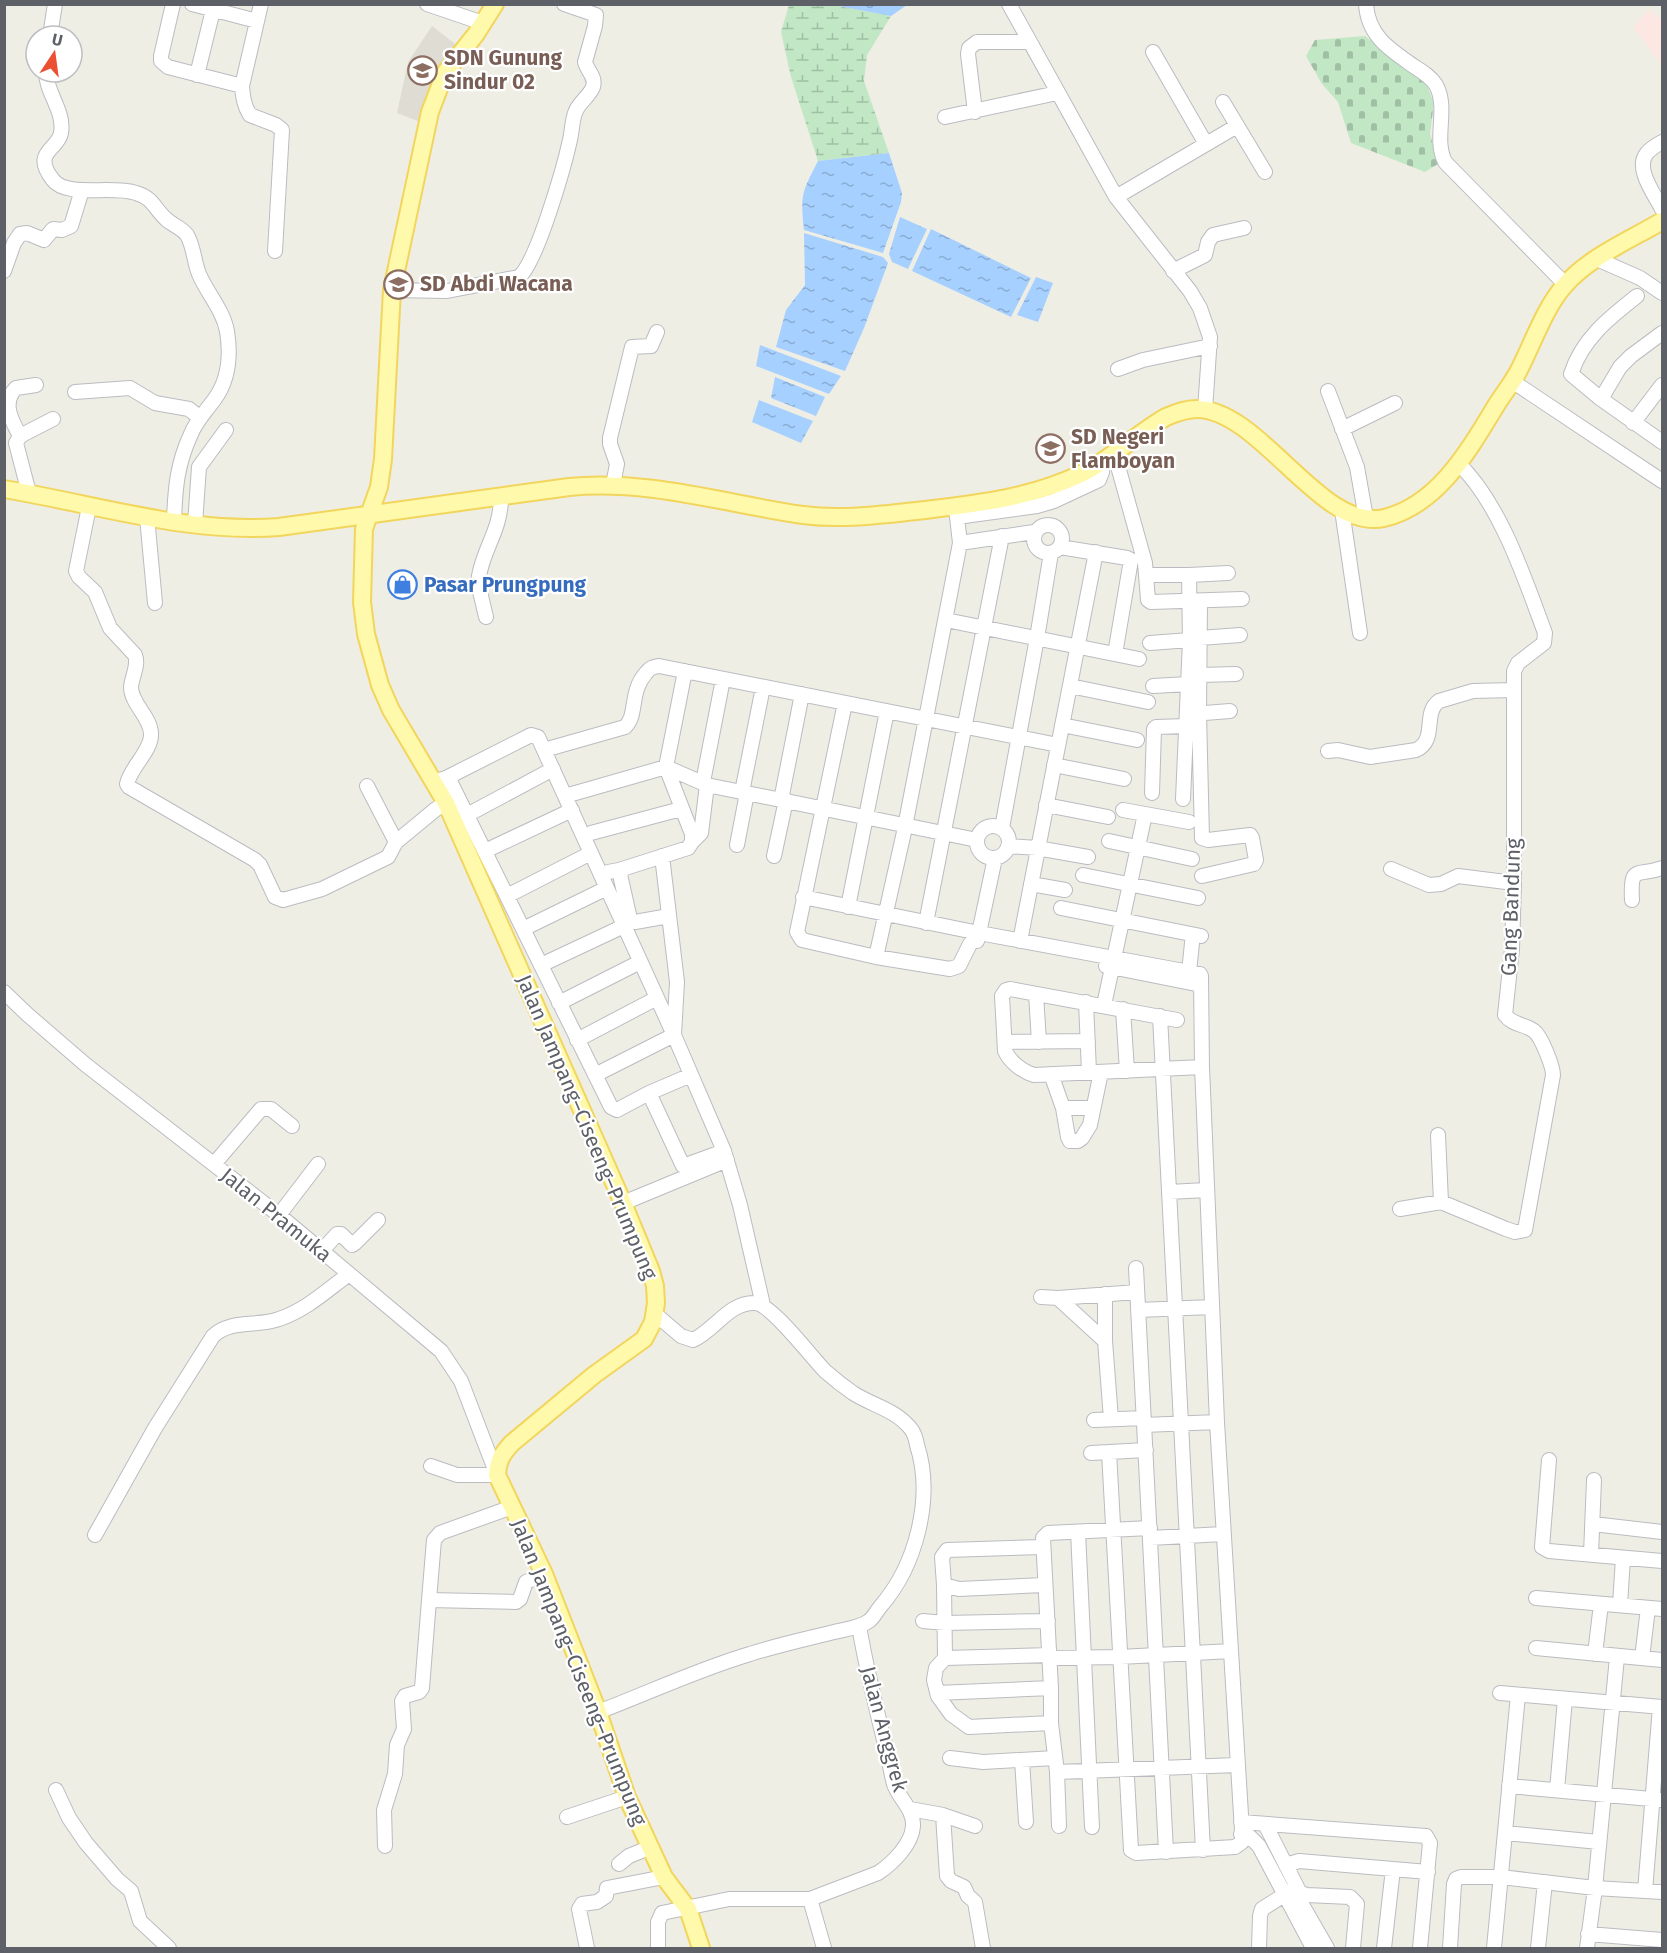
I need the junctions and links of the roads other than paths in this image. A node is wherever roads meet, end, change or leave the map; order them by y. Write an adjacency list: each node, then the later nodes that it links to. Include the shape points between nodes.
1 (55, 4): 13 (street)
2 (173, 4): 16 (street, via 161,61 168,67)
3 (192, 4): 10 (street)
4 (261, 4): 11 (street)
5 (428, 4): 12 (street)
6 (495, 4): 12 (main road, Jalan Jampang–Ciseeng–Prumpung)
7 (564, 4): 37 (street, via 596,15 585,62 593,86 575,111 570,141 540,240 527,268 519,277 447,291)
8 (1009, 4): 14 (street)
9 (1366, 4): 36 (street, via 1367,17 1377,36 1436,84 1442,116 1440,149 1445,162)
10 (213, 10): 11 (street); 16 (street)
11 (257, 21): 18 (street)
12 (483, 23): 37 (main road, Jalan Jampang–Ciseeng–Prumpung, via 436,91)
13 (52, 24)
14 (1030, 42): 19 (street); 21 (street, via 977,42 969,48)
15 (1153, 52): 25 (street)
16 (197, 75): 18 (street)
17 (48, 84): 27 (street, via 62,131 48,149 45,163 60,187)
18 (242, 86): 32 (street, via 250,116 276,124 282,130)
19 (1057, 93): 21 (street); 28 (street)
20 (1223, 102): 23 (street)
21 (975, 112): 22 (street)
22 (945, 117)
23 (1237, 126): 25 (street); 26 (street)
24 (1662, 142): 29 (street, via 1649,150 1643,162 1644,173)
25 (1206, 144): 28 (street)
26 (1265, 172)
27 (82, 190): 34 (street, via 71,226 53,229 44,240 20,234); 52 (street, via 106,188 136,193 155,204 188,238 199,274 223,317 228,338 227,376)
28 (1116, 197): 35 (street)
29 (1662, 209)
30 (1662, 221): 33 (main road)
31 (1244, 228): 35 (street, via 1213,235 1205,255)
32 (275, 251)
33 (1597, 259): 36 (main road); 38 (street, via 1640,278)
34 (4, 271)
35 (1173, 271): 42 (street, via 1200,308)
36 (1565, 284): 44 (main road)
37 (392, 290): 72 (main road, Jalan Jampang–Ciseeng–Prumpung, via 383,459)
38 (1662, 293)
39 (1637, 296): 49 (street, via 1603,322 1571,372)
40 (657, 332): 63 (street, via 651,346 632,347 610,438 617,464)
41 (1662, 333): 49 (street, via 1620,367)
42 (1210, 346): 43 (street); 51 (street)
43 (1118, 369)
44 (1515, 377): 60 (main road); 61 (street); 62 (street)
45 (36, 385): 57 (street, via 16,388 10,396 10,418)
46 (1662, 386): 54 (street)
47 (1328, 391): 55 (street)
48 (75, 392): 52 (street, via 130,388 155,403 189,410)
49 (1601, 399): 54 (street)
50 (1395, 403): 55 (street)
51 (1205, 410): 59 (main road, via 1187,410 1166,417); 70 (main road, via 1244,430)
52 (200, 418): 75 (street, via 177,473)
53 (53, 419): 57 (street)
54 (1633, 423): 58 (street)
55 (1342, 429): 74 (street, via 1357,467)
56 (226, 430): 76 (street, via 200,467)
57 (20, 436): 65 (street, via 16,443)
58 (1662, 442)
59 (1114, 452): 66 (main road); 84 (street)
60 (1458, 463): 74 (main road, via 1416,503 1383,518); 108 (street, Gang Bandung, via 1474,478 1490,504 1545,633 1542,644 1515,667)
61 (1662, 471)
62 (1662, 482)
63 (613, 485): 67 (main road, via 569,487); 71 (main road, via 831,519)
64 (4, 489): 65 (main road)
65 (29, 493): 69 (main road)
66 (1052, 494): 68 (main road); 77 (street)
67 (501, 498): 72 (main road); 89 (street, via 497,530 478,583)
68 (1035, 499): 71 (main road, via 995,501); 78 (street)
69 (89, 507): 73 (main road); 152 (street, via 76,571 95,592 110,628 137,659 132,694 151,734 127,781 129,787 255,860 279,900 322,889 388,857)
70 (1342, 510): 74 (main road); 92 (street)
71 (956, 511): 80 (street)
72 (370, 514): 76 (main road, via 262,528); 126 (main road, Jalan Jampang–Ciseeng–Prumpung, via 364,529 361,582 366,634 380,685 392,710)
73 (147, 517): 75 (main road); 88 (street)
74 (1366, 518)
75 (174, 522): 76 (main road)
76 (195, 524)
77 (1056, 527): 78 (street, via 1048,524); 81 (street, via 1062,536)
78 (1037, 529): 79 (street); 81 (street, via 1034,543)
79 (1002, 536): 80 (street); 91 (street)
80 (960, 543): 90 (street)
81 (1051, 550): 82 (street); 94 (street)
82 (1096, 552): 97 (street); 98 (street, via 1131,560)
83 (1228, 573): 85 (street)
84 (1146, 575): 85 (street); 87 (street, via 1150,602)
85 (1189, 575): 87 (street)
86 (1242, 599): 87 (street)
87 (1195, 601): 95 (street)
88 (155, 603)
89 (486, 617)
90 (946, 620): 91 (street); 115 (street)
91 (984, 628): 94 (street); 117 (street)
92 (1360, 633)
93 (1240, 635): 95 (street)
94 (1033, 638): 97 (street); 118 (street)
95 (1195, 639): 96 (street); 102 (street); 104 (street)
96 (1150, 643)
97 (1078, 646): 98 (street); 105 (street)
98 (1115, 654): 99 (street)
99 (1139, 659)
100 (685, 671): 103 (street); 121 (street, via 659,666 650,669 636,686 631,720 625,727); 124 (street)
101 (1236, 674): 102 (street)
102 (1200, 675): 114 (street)
103 (723, 679): 107 (street); 128 (street)
104 (1188, 684): 106 (street); 114 (street)
105 (1070, 686): 110 (street); 116 (street)
106 (1153, 686)
107 (763, 687): 109 (street); 130 (street)
108 (1513, 690): 122 (street, via 1473,691 1439,701 1433,708 1429,738 1416,750 1370,757); 169 (street, Gang Bandung)
109 (802, 694): 111 (street); 134 (street)
110 (1148, 702)
111 (845, 703): 112 (street); 138 (street)
112 (887, 711): 115 (street); 143 (street)
113 (1230, 711): 114 (street)
114 (1191, 718): 131 (street, via 1154,729); 133 (street); 168 (street, via 1202,838 1250,836 1256,860 1254,864)
115 (926, 719): 117 (street); 146 (street)
116 (1062, 725): 119 (street); 120 (street)
117 (965, 727): 118 (street); 148 (street)
118 (1015, 736): 120 (street); 147 (street)
119 (1137, 740)
120 (1058, 745): 123 (street)
121 (544, 750): 125 (street); 126 (street, via 538,737 531,735)
122 (1328, 751)
123 (1054, 765): 127 (street); 136 (street)
124 (666, 767): 128 (street); 132 (street); 137 (street)
125 (553, 769): 132 (street); 142 (street)
126 (441, 779): 135 (main road, Jalan Jampang–Ciseeng–Prumpung); 142 (street)
127 (1124, 779)
128 (705, 784): 130 (street); 153 (street, via 703,828)
129 (367, 786): 152 (street)
130 (745, 792): 134 (street); 154 (street)
131 (1152, 793)
132 (565, 796): 139 (street)
133 (1183, 799)
134 (783, 800): 138 (street); 161 (street)
135 (446, 803): 152 (street); 227 (main road, Jalan Jampang–Ciseeng–Prumpung)
136 (1046, 805): 144 (street); 156 (street)
137 (681, 808): 149 (street); 153 (street)
138 (824, 808): 143 (street); 175 (street)
139 (572, 810): 158 (street); 159 (street)
140 (1123, 810): 141 (street)
141 (1144, 814): 145 (street); 157 (street)
142 (467, 815): 158 (street)
143 (866, 816): 146 (street); 178 (street)
144 (1108, 817)
145 (1189, 822)
146 (906, 824): 148 (street); 180 (street)
147 (998, 827): 150 (street, via 983,829); 155 (street, via 1009,839)
148 (944, 832): 150 (street); 183 (street)
149 (591, 833)
150 (977, 840): 162 (street, via 981,853)
151 (1108, 841): 157 (street)
152 (396, 842)
153 (692, 842): 160 (street, via 688,848)
154 (737, 845)
155 (1008, 846): 156 (street); 162 (street, via 1006,851)
156 (1037, 848): 163 (street); 170 (street)
157 (1137, 848): 164 (street); 171 (street)
158 (485, 851): 174 (street)
159 (591, 853): 172 (street); 174 (street)
160 (662, 856): 181 (street); 181 (street, via 613,871 630,919)
161 (774, 856)
162 (991, 857): 186 (street)
163 (1088, 857)
164 (1192, 859)
165 (1662, 868): 177 (street, via 1634,876)
166 (1391, 869): 169 (street, via 1429,885 1458,876)
167 (1083, 875): 171 (street)
168 (1202, 876)
169 (1514, 883): 226 (street, Gang Bandung, via 1505,1015 1537,1033 1553,1070 1527,1227 1522,1232 1506,1230)
170 (1031, 884): 173 (street); 187 (street)
171 (1130, 884): 176 (street); 182 (street)
172 (607, 888): 184 (street); 185 (street)
173 (1065, 890)
174 (507, 896): 185 (street)
175 (803, 897): 178 (street); 188 (street, via 797,932 802,940)
176 (1198, 898)
177 (1632, 900)
178 (848, 908): 180 (street)
179 (1061, 908): 182 (street)
180 (886, 915): 183 (street); 188 (street)
181 (669, 916): 204 (street, via 677,982)
182 (1122, 920): 190 (street); 192 (street, via 1197,940)
183 (926, 923): 186 (street)
184 (624, 926): 189 (street); 191 (street)
185 (523, 929): 191 (street)
186 (974, 938): 187 (street); 188 (street, via 959,966 950,969); 190 (street)
187 (1020, 941): 190 (street)
188 (876, 957)
189 (640, 962): 196 (street); 198 (street)
190 (1113, 963): 192 (street); 193 (street); 199 (street)
191 (541, 965): 198 (street)
192 (1189, 972): 193 (street, via 1201,975)
193 (1201, 985): 209 (street)
194 (4, 992): 222 (street, Jalan Pramuka, via 86,1065)
195 (1036, 994): 197 (street); 200 (street); 207 (street, via 1010,989 1004,992)
196 (657, 998): 204 (street); 205 (street)
197 (1080, 1001): 199 (street); 200 (street); 206 (street)
198 (559, 1003): 205 (street)
199 (1104, 1005): 201 (street)
200 (1037, 1009): 208 (street)
201 (1123, 1009): 202 (street); 211 (street)
202 (1160, 1016): 203 (street); 210 (street)
203 (1177, 1020)
204 (674, 1035): 214 (street); 215 (street)
205 (578, 1040): 214 (street)
206 (1088, 1041): 208 (street); 212 (street)
207 (1005, 1042): 208 (street); 213 (street, via 1008,1058 1028,1074)
208 (1040, 1042)
209 (1202, 1067): 210 (street); 224 (street)
210 (1163, 1069): 211 (street); 225 (street)
211 (1127, 1071): 212 (street)
212 (1095, 1072): 213 (street); 218 (street)
213 (1051, 1074): 217 (street)
214 (595, 1075): 216 (street, via 614,1110)
215 (692, 1075): 216 (street); 221 (street)
216 (649, 1093): 221 (street, via 683,1166)
217 (1063, 1107): 218 (street); 218 (street, via 1070,1141 1082,1138 1090,1125)
218 (1093, 1108)
219 (292, 1126): 222 (street, via 271,1109 261,1109)
220 (1438, 1135): 226 (street)
221 (725, 1156): 227 (street); 238 (street)
222 (214, 1164): 229 (street, Jalan Pramuka)
223 (318, 1164): 229 (street)
224 (1206, 1190): 225 (street); 239 (street)
225 (1169, 1192): 240 (street)
226 (1441, 1202): 228 (street)
227 (623, 1203): 242 (main road, Jalan Jampang–Ciseeng–Prumpung, via 651,1271)
228 (1400, 1209)
229 (279, 1215): 231 (street, Jalan Pramuka)
230 (378, 1220): 231 (street, via 356,1243 352,1245 337,1234)
231 (321, 1252): 233 (street, Jalan Pramuka)
232 (1136, 1268): 234 (street)
233 (349, 1274): 254 (street, Jalan Pramuka, via 441,1351 461,1381); 263 (street, via 289,1315 264,1324 228,1327 213,1336)
234 (1137, 1292): 235 (street); 241 (street)
235 (1105, 1294): 237 (street); 243 (street)
236 (1041, 1297): 237 (street)
237 (1058, 1298): 243 (street)
238 (763, 1305): 242 (street, via 754,1302 735,1308 693,1340 681,1336); 281 (street, via 838,1382 891,1411 910,1427 922,1457 922,1508 910,1556 890,1597 873,1618)
239 (1212, 1307): 240 (street); 247 (street)
240 (1175, 1308): 241 (street); 248 (street)
241 (1138, 1310): 246 (street)
242 (654, 1313): 254 (main road, Jalan Jampang–Ciseeng–Prumpung, via 644,1339 512,1443 498,1462)
243 (1105, 1341): 244 (street)
244 (1110, 1419): 245 (street); 246 (street)
245 (1094, 1420)
246 (1144, 1421): 248 (street); 249 (street)
247 (1217, 1422): 248 (street); 262 (street)
248 (1181, 1423): 264 (street)
249 (1146, 1450): 250 (street); 261 (street)
250 (1109, 1452): 251 (street); 258 (street)
251 (1091, 1453)
252 (1550, 1460): 266 (street, via 1542,1547)
253 (431, 1466): 254 (street, via 458,1475)
254 (497, 1475): 256 (main road, Jalan Jampang–Ciseeng–Prumpung)
255 (1594, 1480): 257 (street)
256 (512, 1507): 269 (main road, Jalan Jampang–Ciseeng–Prumpung); 273 (street, via 440,1533 434,1540)
257 (1593, 1524): 260 (street); 266 (street)
258 (1113, 1530): 259 (street); 261 (street); 289 (street)
259 (1078, 1532): 265 (street, via 1048,1533); 288 (street)
260 (1662, 1532)
261 (1150, 1533): 264 (street); 286 (street)
262 (1223, 1534): 264 (street); 283 (street)
263 (95, 1535)
264 (1187, 1535): 284 (street)
265 (1044, 1541): 270 (street, via 947,1550 942,1557); 271 (street)
266 (1591, 1554): 267 (street)
267 (1623, 1558): 268 (street); 275 (street)
268 (1662, 1561)
269 (543, 1574): 273 (street, via 526,1582 516,1602); 301 (main road, Jalan Jampang–Ciseeng–Prumpung)
270 (944, 1585): 271 (street); 280 (street)
271 (1044, 1585): 279 (street)
272 (1536, 1598): 274 (street)
273 (429, 1600): 329 (street, via 423,1685 419,1692 405,1696 402,1701 404,1729 384,1810)
274 (1601, 1604): 275 (street); 285 (street)
275 (1620, 1605): 276 (street)
276 (1648, 1608): 277 (street); 292 (street)
277 (1662, 1609)
278 (923, 1621): 280 (street)
279 (1048, 1621): 280 (street); 287 (street)
280 (945, 1623): 291 (street)
281 (858, 1626): 301 (street, via 738,1658); 318 (street, Jalan Anggrek, via 895,1788)
282 (1536, 1648): 285 (street)
283 (1231, 1651): 284 (street); 308 (street)
284 (1193, 1653): 286 (street); 307 (street)
285 (1595, 1654): 290 (street)
286 (1156, 1655): 289 (street); 309 (street)
287 (1050, 1657): 288 (street); 291 (street); 294 (street)
288 (1084, 1657): 289 (street); 311 (street)
289 (1120, 1657): 310 (street)
290 (1617, 1657): 292 (street); 299 (street)
291 (945, 1658): 295 (street, via 936,1668)
292 (1642, 1658): 293 (street)
293 (1662, 1660)
294 (1051, 1688): 295 (street); 302 (street)
295 (937, 1693): 302 (street, via 951,1714 969,1727)
296 (1500, 1693): 297 (street)
297 (1518, 1695): 298 (street); 312 (street)
298 (1565, 1699): 299 (street); 314 (street)
299 (1613, 1704): 300 (street); 315 (street)
300 (1661, 1707): 303 (street)
301 (598, 1712): 316 (main road, Jalan Jampang–Ciseeng–Prumpung)
302 (1051, 1723): 306 (street)
303 (1659, 1752): 317 (street)
304 (950, 1758): 305 (street, via 974,1762)
305 (1022, 1760): 306 (street); 321 (street)
306 (1056, 1765): 311 (street); 324 (street)
307 (1199, 1765): 308 (street); 309 (street); 331 (street)
308 (1237, 1765): 326 (street)
309 (1162, 1767): 310 (street); 332 (street)
310 (1125, 1769): 311 (street); 332 (street, via 1131,1850 1136,1854)
311 (1089, 1770): 325 (street)
312 (1509, 1786): 314 (street); 327 (street)
313 (56, 1790): 349 (street, via 86,1843 130,1891 140,1921)
314 (1557, 1790): 315 (street)
315 (1605, 1794): 317 (street); 328 (street)
316 (627, 1797): 320 (street); 330 (main road, Jalan Jampang–Ciseeng–Prumpung)
317 (1658, 1799): 341 (street)
318 (910, 1809): 319 (street); 344 (street, Jalan Anggrek, via 911,1835 888,1866)
319 (943, 1815): 323 (street); 354 (street, via 947,1876 964,1887 975,1902)
320 (567, 1817)
321 (1026, 1822)
322 (1264, 1824): 326 (street); 334 (street); 336 (street, via 1426,1836 1430,1843)
323 (975, 1826)
324 (1059, 1826)
325 (1092, 1827)
326 (1241, 1828): 331 (street, via 1242,1842 1235,1847); 343 (street)
327 (1504, 1833): 328 (street); 338 (street)
328 (1599, 1842): 340 (street)
329 (385, 1846)
330 (651, 1847): 333 (street); 337 (main road, Jalan Jampang–Ciseeng–Prumpung)
331 (1203, 1850): 332 (street)
332 (1166, 1852)
333 (619, 1864)
334 (1286, 1865): 335 (street, via 1299,1860); 343 (street)
335 (1393, 1869): 336 (street); 359 (street)
336 (1428, 1872): 360 (street)
337 (664, 1877): 345 (main road, Jalan Jampang–Ciseeng–Prumpung); 350 (street, via 607,1888 606,1896 597,1902 582,1904 579,1909)
338 (1501, 1877): 339 (street); 361 (street, via 1456,1879); 362 (street)
339 (1545, 1882): 340 (street); 363 (street)
340 (1595, 1888): 341 (street); 346 (street)
341 (1645, 1891): 342 (street)
342 (1662, 1892)
343 (1293, 1893): 355 (street, via 1262,1909); 356 (street); 357 (street); 358 (street, via 1355,1900)
344 (810, 1899): 345 (street, Jalan Anggrek, via 747,1898); 353 (street)
345 (688, 1909): 351 (street, Jalan Anggrek, via 668,1911 659,1917); 352 (main road, Jalan Jampang–Ciseeng–Prumpung)
346 (1588, 1934): 348 (street); 364 (street)
347 (1662, 1940): 348 (street)
348 (1637, 1943)
349 (169, 1948)
350 (587, 1948)
351 (658, 1948)
352 (701, 1948)
353 (824, 1948)
354 (983, 1948)
355 (1259, 1948)
356 (1313, 1948)
357 (1327, 1948)
358 (1353, 1948)
359 (1384, 1948)
360 (1420, 1948)
361 (1450, 1948)
362 (1494, 1948)
363 (1538, 1948)
364 (1587, 1948)

